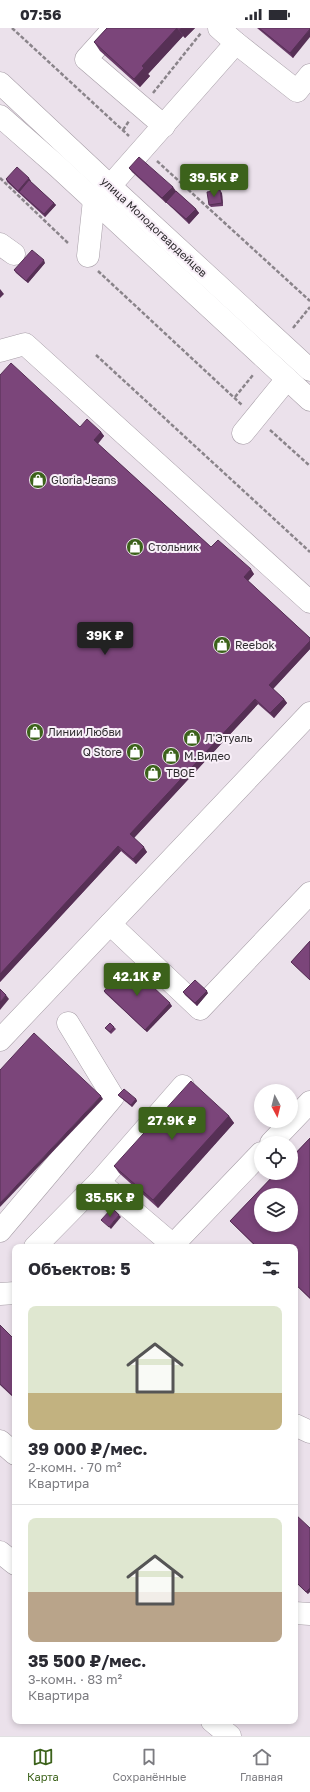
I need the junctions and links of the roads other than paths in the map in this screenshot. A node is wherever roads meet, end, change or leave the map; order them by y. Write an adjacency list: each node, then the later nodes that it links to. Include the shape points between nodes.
1 (114, 28): 7 (main road, via 86,58)
2 (219, 28): 3 (main road)
3 (236, 43): 4 (main road, via 297,90); 7 (main road)
4 (310, 75)
5 (0, 82): 8 (main road, улица Молодогвардейцев)
6 (0, 116): 8 (main road, улица Молодогвардейцев)
7 (164, 126): 8 (main road)
8 (102, 193): 9 (main road); 11 (main road, улица Молодогвардейцев); 12 (main road, улица Молодогвардейцев)
9 (86, 258)
10 (0, 350): 15 (main road, via 25,344)
11 (310, 370)
12 (287, 379): 13 (main road, улица Молодогвардейцев); 14 (main road)
13 (310, 400)
14 (250, 425)
15 (310, 602)
16 (310, 713): 18 (main road)
17 (310, 893): 18 (main road, via 200,1009)
18 (110, 924): 20 (main road)
19 (68, 1024): 26 (main road, via 113,1097)
20 (0, 1040)
21 (183, 1086): 25 (main road)
22 (310, 1102): 23 (main road)
23 (278, 1136)
24 (254, 1160): 29 (main road)
25 (99, 1182): 27 (main road); 28 (main road)
26 (0, 1231)
27 (38, 1244)
28 (170, 1244)
29 (174, 1244)
30 (12, 1293): 31 (main road)
31 (0, 1294)
32 (298, 1426): 33 (main road)
33 (310, 1432)
34 (0, 1441): 35 (main road)
35 (12, 1451)
36 (0, 1552): 37 (main road)
37 (12, 1562)
38 (298, 1614): 39 (main road)
39 (310, 1614)
40 (216, 1724): 41 (main road)
41 (230, 1736)

